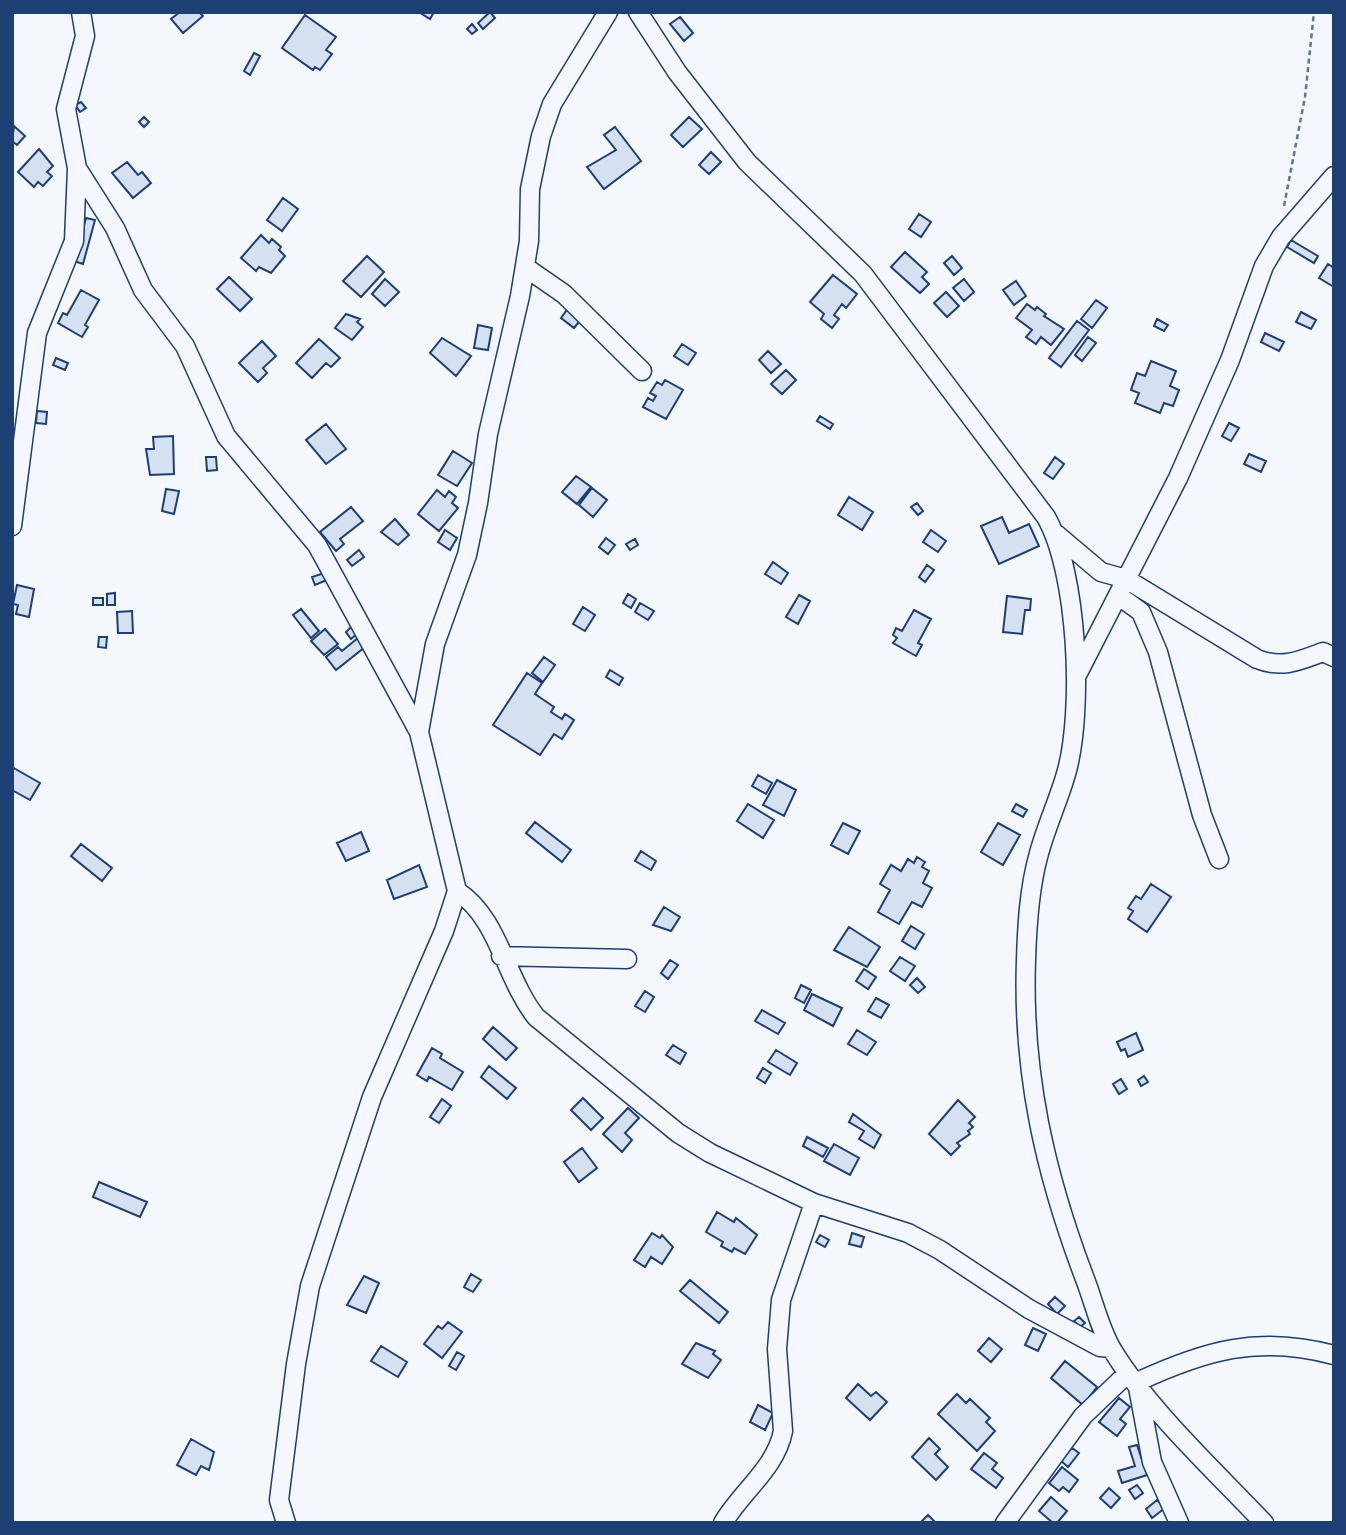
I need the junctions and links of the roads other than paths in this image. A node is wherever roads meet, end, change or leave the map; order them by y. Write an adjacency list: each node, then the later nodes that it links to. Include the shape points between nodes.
1 (80, 12): 4 (street, via 85,36 65,109)
2 (608, 12): 6 (street, via 552,104 541,136 530,189)
3 (638, 12): 9 (street, via 677,72 747,162 863,274)
4 (77, 168): 8 (street, via 74,241 37,333); 13 (street, via 115,228 142,290 186,346 226,436 317,545)
5 (1334, 176): 10 (street, via 1281,237 1251,295 1230,360)
6 (525, 267): 7 (street, via 564,294); 13 (street, via 467,555 435,645)
7 (642, 371)
8 (12, 526)
9 (1056, 534): 10 (street); 12 (street)
10 (1123, 588): 11 (street, via 1273,665 1323,652); 12 (street); 14 (street, via 1141,612 1158,652 1202,815)
11 (1334, 657)
12 (1077, 675): 19 (street, via 1067,772 1037,857 1027,920 1028,1069 1048,1166)
13 (419, 732): 15 (street)
14 (1219, 859)
15 (457, 891): 16 (street, via 481,912); 22 (street, via 372,1097 310,1286)
16 (501, 956): 17 (street); 18 (street, via 536,1017 678,1133 769,1184)
17 (628, 959)
18 (814, 1203): 19 (street, via 908,1233 1029,1309 1100,1347); 25 (street, via 781,1300 777,1349 780,1443)
19 (1111, 1348): 21 (street)
20 (1334, 1355): 21 (street, via 1302,1347 1252,1344 1214,1351)
21 (1132, 1378): 26 (street, via 1083,1416); 27 (street, via 1152,1462); 28 (street)
22 (279, 1500): 23 (street); 24 (street)
23 (268, 1523)
24 (286, 1523)
25 (723, 1523)
26 (1005, 1523)
27 (1179, 1523)
28 (1264, 1523)

